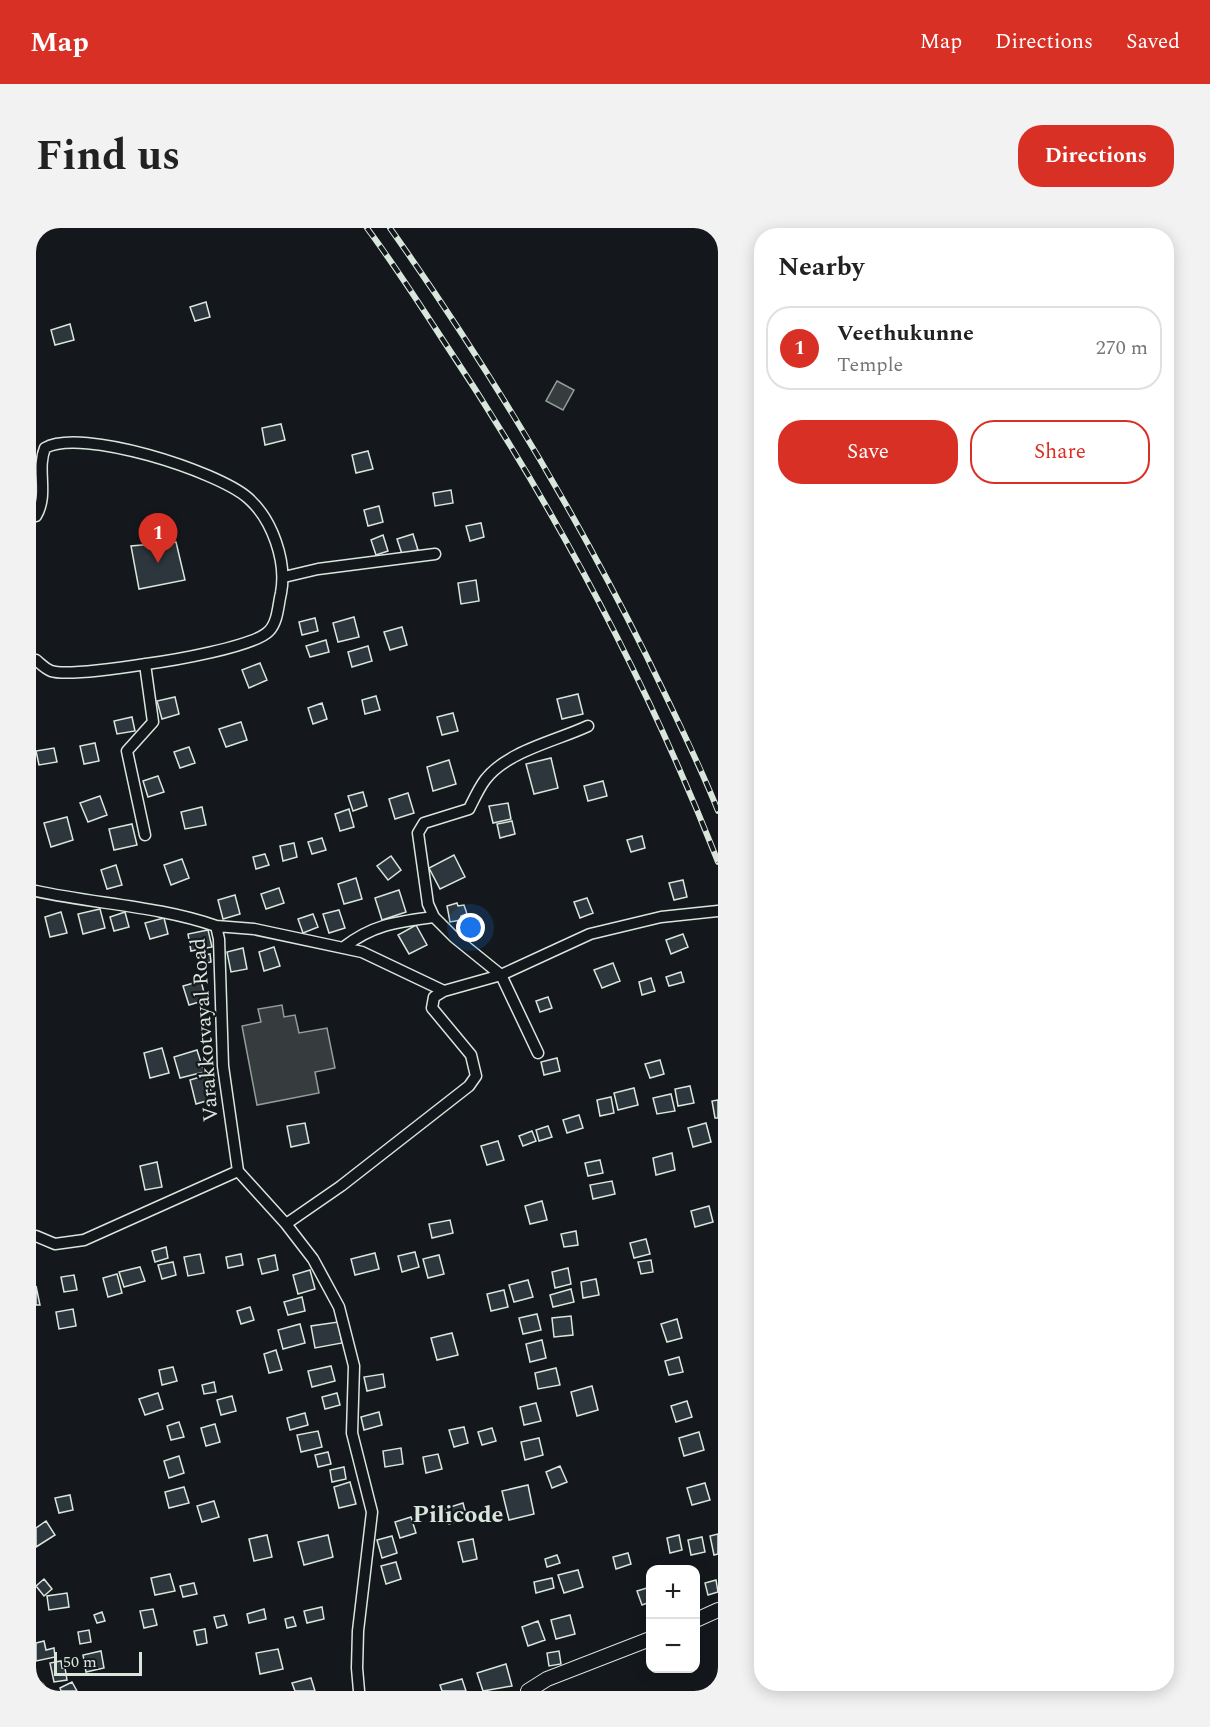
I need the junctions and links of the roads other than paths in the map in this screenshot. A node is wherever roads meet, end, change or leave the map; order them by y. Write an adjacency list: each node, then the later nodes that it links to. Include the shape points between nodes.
1 (36, 516): 3 (street, via 44,482 40,468 45,448 52,444 100,444 132,449 229,483 250,499 267,521)
2 (435, 554): 3 (street)
3 (284, 577): 5 (street, via 275,620 268,633 238,645)
4 (36, 660): 5 (street, via 53,672)
5 (145, 664): 7 (street, via 153,722 127,751)
6 (588, 726): 10 (street, via 519,752 486,778 469,808 424,823 418,834 428,904)
7 (145, 835)
8 (36, 891): 11 (street, Varakkotvayal Road, via 190,917)
9 (718, 910): 13 (street, via 661,917 591,934)
10 (434, 917): 12 (street, via 364,931); 13 (street)
11 (216, 926): 12 (street, via 254,929); 16 (street, Varakkotvayal Road, via 223,1066)
12 (344, 947): 14 (street, via 363,952)
13 (501, 975): 14 (street); 15 (street)
14 (444, 991): 17 (street, via 434,997 432,1008 471,1055 477,1076 341,1186)
15 (538, 1053)
16 (238, 1171): 17 (street); 18 (street, via 84,1240 55,1245)
17 (286, 1224): 22 (street, via 313,1259 339,1307 354,1366 352,1433 372,1512 358,1631)
18 (36, 1236)
19 (718, 1610): 20 (street)
20 (698, 1619)
21 (646, 1642): 23 (street, via 547,1679)
22 (359, 1691)
23 (528, 1691)

